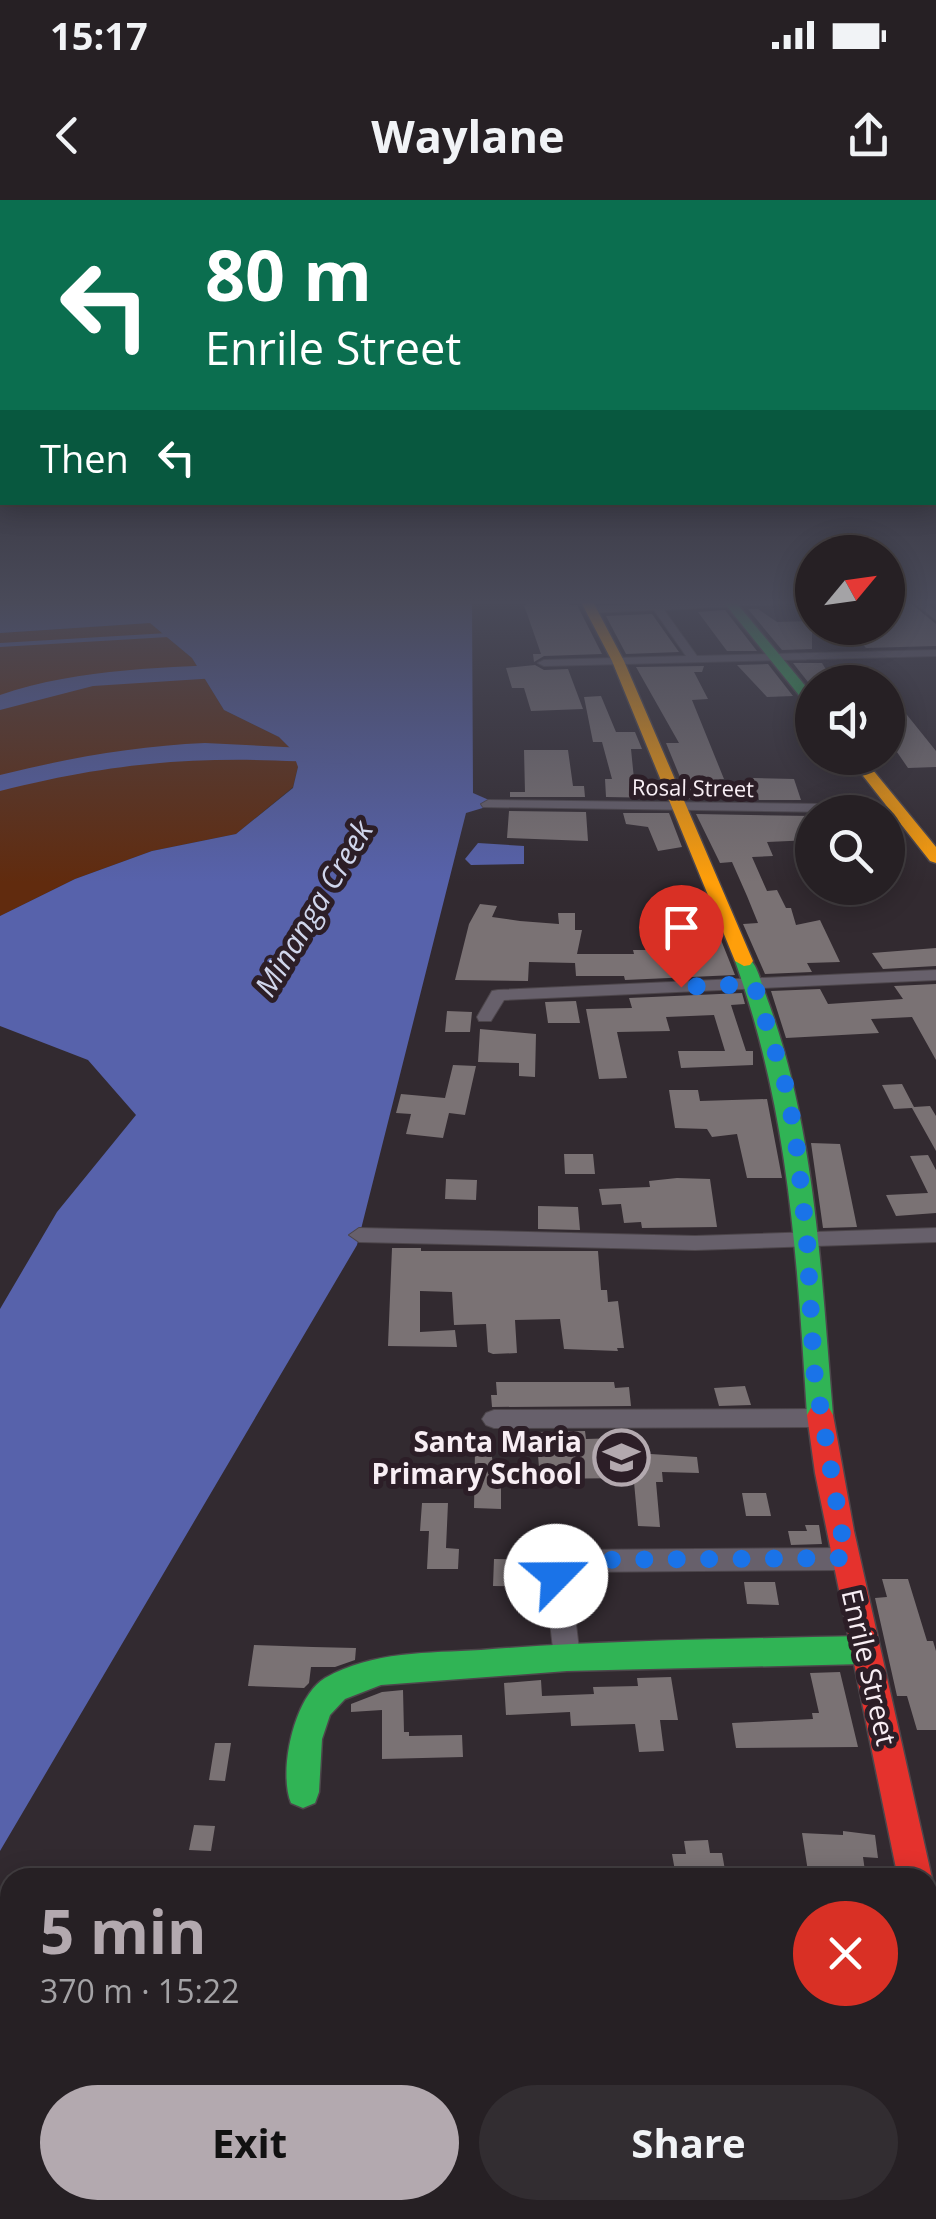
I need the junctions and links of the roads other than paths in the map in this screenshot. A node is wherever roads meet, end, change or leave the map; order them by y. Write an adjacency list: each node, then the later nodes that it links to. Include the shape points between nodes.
1 (632, 694): 5 (street, Enrile Street)
2 (870, 775): 3 (street)
3 (886, 795)
4 (488, 804): 5 (street, Rosal Street)
5 (678, 808): 6 (street, Rosal Street); 10 (street, Enrile Street)
6 (795, 809)
7 (905, 819): 8 (street)
8 (936, 858)
9 (936, 975): 10 (street)
10 (754, 984): 11 (street, via 498,996); 14 (street, Enrile Street, via 795,1132)
11 (485, 1017)
12 (359, 1235): 14 (street)
13 (936, 1235): 14 (street)
14 (807, 1240): 15 (street, Enrile Street)
15 (820, 1418): 16 (street); 17 (street, Enrile Street)
16 (494, 1419)
17 (846, 1558): 18 (street, Enrile Street); 19 (street, via 566,1561 556,1576)
18 (863, 1650): 19 (street); 21 (street, Enrile Street)
19 (567, 1656): 20 (street, via 405,1668 334,1689 317,1707 306,1740)
20 (303, 1792)
21 (914, 1868)

